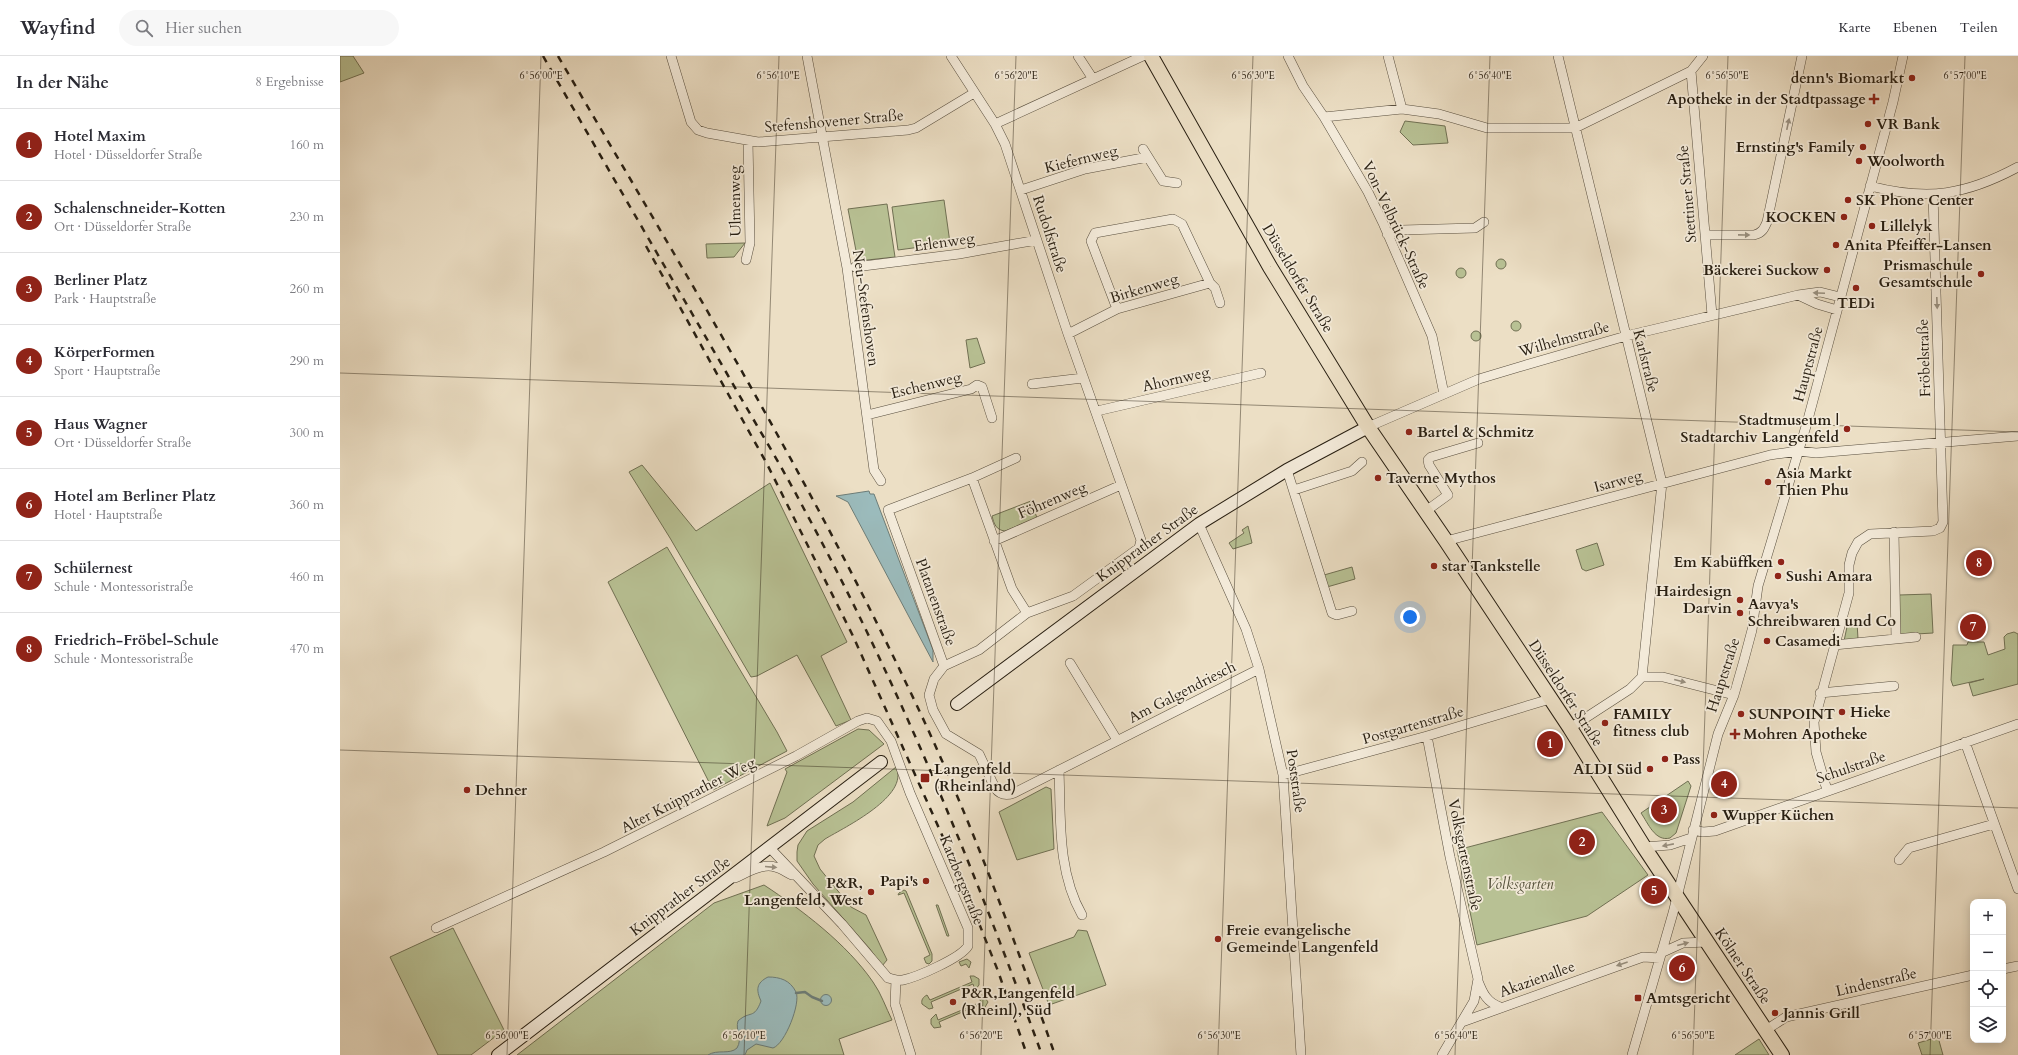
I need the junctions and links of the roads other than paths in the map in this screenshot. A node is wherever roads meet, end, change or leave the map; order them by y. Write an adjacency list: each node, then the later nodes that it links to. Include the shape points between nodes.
1 (672, 56): 21 (street, Stefenshovener Straße, via 691,122 698,130)
2 (807, 56): 20 (street, Neu-Stefenshoven)
3 (951, 56): 15 (street, Rudolfstraße)
4 (1078, 56): 14 (street)
5 (1143, 56): 14 (street)
6 (1151, 56): 49 (main road, Düsseldorfer Straße, via 1270,267)
7 (1288, 56): 17 (street, Von-Velbrück-Straße, via 1303,86)
8 (1388, 56): 16 (street)
9 (1558, 56): 19 (street, Karlstraße)
10 (1703, 56): 13 (street)
11 (1802, 56): 29 (street, one-way to 11, via 1754,235 1759,234 1764,228)
12 (1903, 56): 24 (street, Hauptstraße)
13 (1691, 71): 19 (street); 29 (street, Stettiner Straße)
14 (1093, 79): 18 (street)
15 (974, 93): 18 (street, Rudolfstraße); 20 (street, Stefenshovener Straße, via 916,128)
16 (1402, 109): 17 (street); 19 (street, via 1439,114 1486,128)
17 (1324, 117): 28 (street, Von-Velbrück-Straße, via 1368,192)
18 (995, 124): 25 (street, Rudolfstraße, via 1006,144)
19 (1575, 128): 41 (street, Karlstraße)
20 (823, 138): 21 (street, Stefenshovener Straße); 47 (street, Neu-Stefenshoven, via 847,268)
21 (748, 141): 31 (street, Ulmenweg, via 750,243)
22 (2018, 167): 26 (street, via 1979,186)
23 (1177, 183): 25 (street, Kiefernweg, via 1163,181 1145,153)
24 (1870, 186): 26 (street, via 1911,194); 35 (street, Hauptstraße)
25 (1021, 190): 30 (street, Rudolfstraße)
26 (1933, 194): 52 (street, Fröbelstraße, one-way to 52)
27 (1484, 222): 28 (street, via 1475,228 1402,230)
28 (1387, 234): 45 (street, Von-Velbrück-Straße, via 1432,336)
29 (1705, 234): 39 (street, Stettiner Straße)
30 (1037, 240): 32 (street, Erlenweg, via 959,254); 40 (street, Rudolfstraße)
31 (746, 260)
32 (855, 267)
33 (1210, 283): 36 (street, via 1215,288); 37 (street, Birkenweg); 37 (street, via 1182,224 1173,219 1095,233 1091,241)
34 (1798, 295): 35 (street, Wilhelmstraße, one-way to 34, via 1820,292); 38 (street); 39 (street, Wilhelmstraße)
35 (1840, 297): 38 (street, Hauptstraße)
36 (1220, 303)
37 (1117, 309): 40 (street, Birkenweg)
38 (1837, 310): 54 (street, Hauptstraße)
39 (1712, 315): 41 (street, Wilhelmstraße)
40 (1068, 334): 43 (street, Rudolfstraße)
41 (1626, 336): 45 (street, Wilhelmstraße, via 1480,379); 60 (street, Karlstraße)
42 (1261, 373): 46 (street, Ahornweg)
43 (1084, 378): 44 (street); 46 (street, Rudolfstraße)
44 (1032, 384)
45 (1444, 394): 49 (street, Wilhelmstraße)
46 (1096, 411): 50 (street, Rudolfstraße)
47 (867, 415): 48 (street, Eschenweg, via 977,385 982,387); 59 (street, Neu-Stefenshoven, via 874,470)
48 (992, 418)
49 (1368, 427): 57 (main road, Knipprather Straße); 63 (main road, Düsseldorfer Straße)
50 (1104, 431): 61 (street, Platanenstraße)
51 (2018, 436): 52 (street, Isarweg)
52 (1941, 442): 54 (street, Isarweg, via 1816,453); 65 (street, Fröbelstraße, via 1943,522 1940,528)
53 (1478, 443): 63 (street, via 1428,460 1448,495)
54 (1798, 451): 60 (street, Isarweg, via 1770,455); 79 (street, Hauptstraße, via 1758,586 1752,630)
55 (1016, 458): 58 (street)
56 (1362, 462): 62 (street, via 1352,471)
57 (1287, 470): 62 (street); 64 (main road, Knipprather Straße)
58 (972, 478): 66 (street); 74 (street, Platanenstraße, via 888,510)
59 (881, 481)
60 (1662, 483): 67 (street, Isarweg); 76 (street, Karlstraße)
61 (1121, 485): 66 (street, Föhrenweg); 69 (street, Platanenstraße, via 1141,540 1139,548 1073,596)
62 (1294, 490): 68 (street, via 1332,613 1337,615)
63 (1426, 511): 67 (main road, Düsseldorfer Straße)
64 (1199, 524): 75 (street, Poststraße, via 1246,629); 81 (main road, Knipprather Straße)
65 (1894, 532): 71 (street); 72 (street, via 1870,534 1855,547 1850,565 1849,593)
66 (994, 541): 69 (street, via 1012,589)
67 (1446, 541): 80 (main road, Düsseldorfer Straße)
68 (1352, 611)
69 (1026, 614): 74 (street, Platanenstraße, via 979,650)
70 (1916, 637): 71 (street)
71 (1896, 639): 72 (street)
72 (1834, 645): 78 (street)
73 (1070, 663): 85 (street, Am Galgendriesch)
74 (944, 666): 88 (street, Am Galgendriesch, via 934,679 930,695 933,710 946,734 979,754 997,792 1009,794)
75 (1259, 669): 85 (street, Am Galgendriesch); 89 (street, Poststraße)
76 (1642, 677): 79 (street, one-way to 79, via 1663,677); 83 (street, via 1630,690)
77 (1894, 686): 78 (street)
78 (1820, 693): 90 (street, via 1813,729 1816,752)
79 (1734, 695): 93 (street, Hauptstraße, via 1718,734)
80 (1550, 699): 83 (main road, Düsseldorfer Straße); 84 (street, Postgartenstraße)
81 (957, 704)
82 (2018, 724): 86 (street, Schulstraße)
83 (1570, 728): 94 (main road, Düsseldorfer Straße)
84 (1427, 736): 89 (street, Postgartenstraße); 108 (street, Volksgartenstraße, via 1450,857)
85 (1117, 740): 88 (street, Am Galgendriesch)
86 (1965, 742): 90 (street, Schulstraße); 92 (street)
87 (881, 762): 95 (main road, Knipprather Straße)
88 (1059, 770): 101 (street, via 1062,855 1073,899)
89 (1283, 775): 115 (street, Poststraße)
90 (1827, 790): 93 (street, Schulstraße, via 1715,831)
91 (910, 793): 102 (street, Alter Knipprather Weg, via 891,741 877,721 867,718 604,852); 109 (street, Katzbergstraße, via 970,938 966,950 955,958 903,980)
92 (1994, 824): 96 (street, via 1909,848); 99 (street)
93 (1692, 834): 94 (street, one-way to 94, via 1670,845); 100 (street, Hauptstraße)
94 (1644, 847): 100 (main road, Düsseldorfer Straße)
95 (769, 848): 97 (street); 98 (main road, Knipprather Straße)
96 (1899, 860)
97 (798, 879): 98 (street, one-way to 97, via 767,866 774,866); 109 (street, via 855,939 880,972)
98 (722, 884): 113 (main road, Knipprather Straße)
99 (2018, 889)
100 (1676, 896): 103 (main road, Kölner Straße); 104 (street, Hauptstraße)
101 (1082, 915)
102 (436, 928)
103 (1706, 942): 104 (street, one-way to 103, via 1683,943); 112 (main road, Kölner Straße)
104 (1660, 955): 110 (street, Akazienallee, one-way to 110, via 1643,957); 117 (street, Hauptstraße)
105 (2018, 966): 106 (street)
106 (2006, 968)
107 (1970, 976): 112 (street, Lindenstraße, via 1786,1017)
108 (1478, 979): 110 (street, Volksgartenstraße, via 1483,995); 111 (street, Volksgartenstraße, via 1474,1001)
109 (896, 980): 114 (street, via 895,1004)
110 (1500, 1007): 111 (street, Akazienallee)
111 (1462, 1022): 116 (street)
112 (1766, 1030): 118 (main road, Kölner Straße)
113 (498, 1055)
114 (912, 1055)
115 (1301, 1055)
116 (1442, 1055)
117 (1632, 1055)
118 (1782, 1055)

